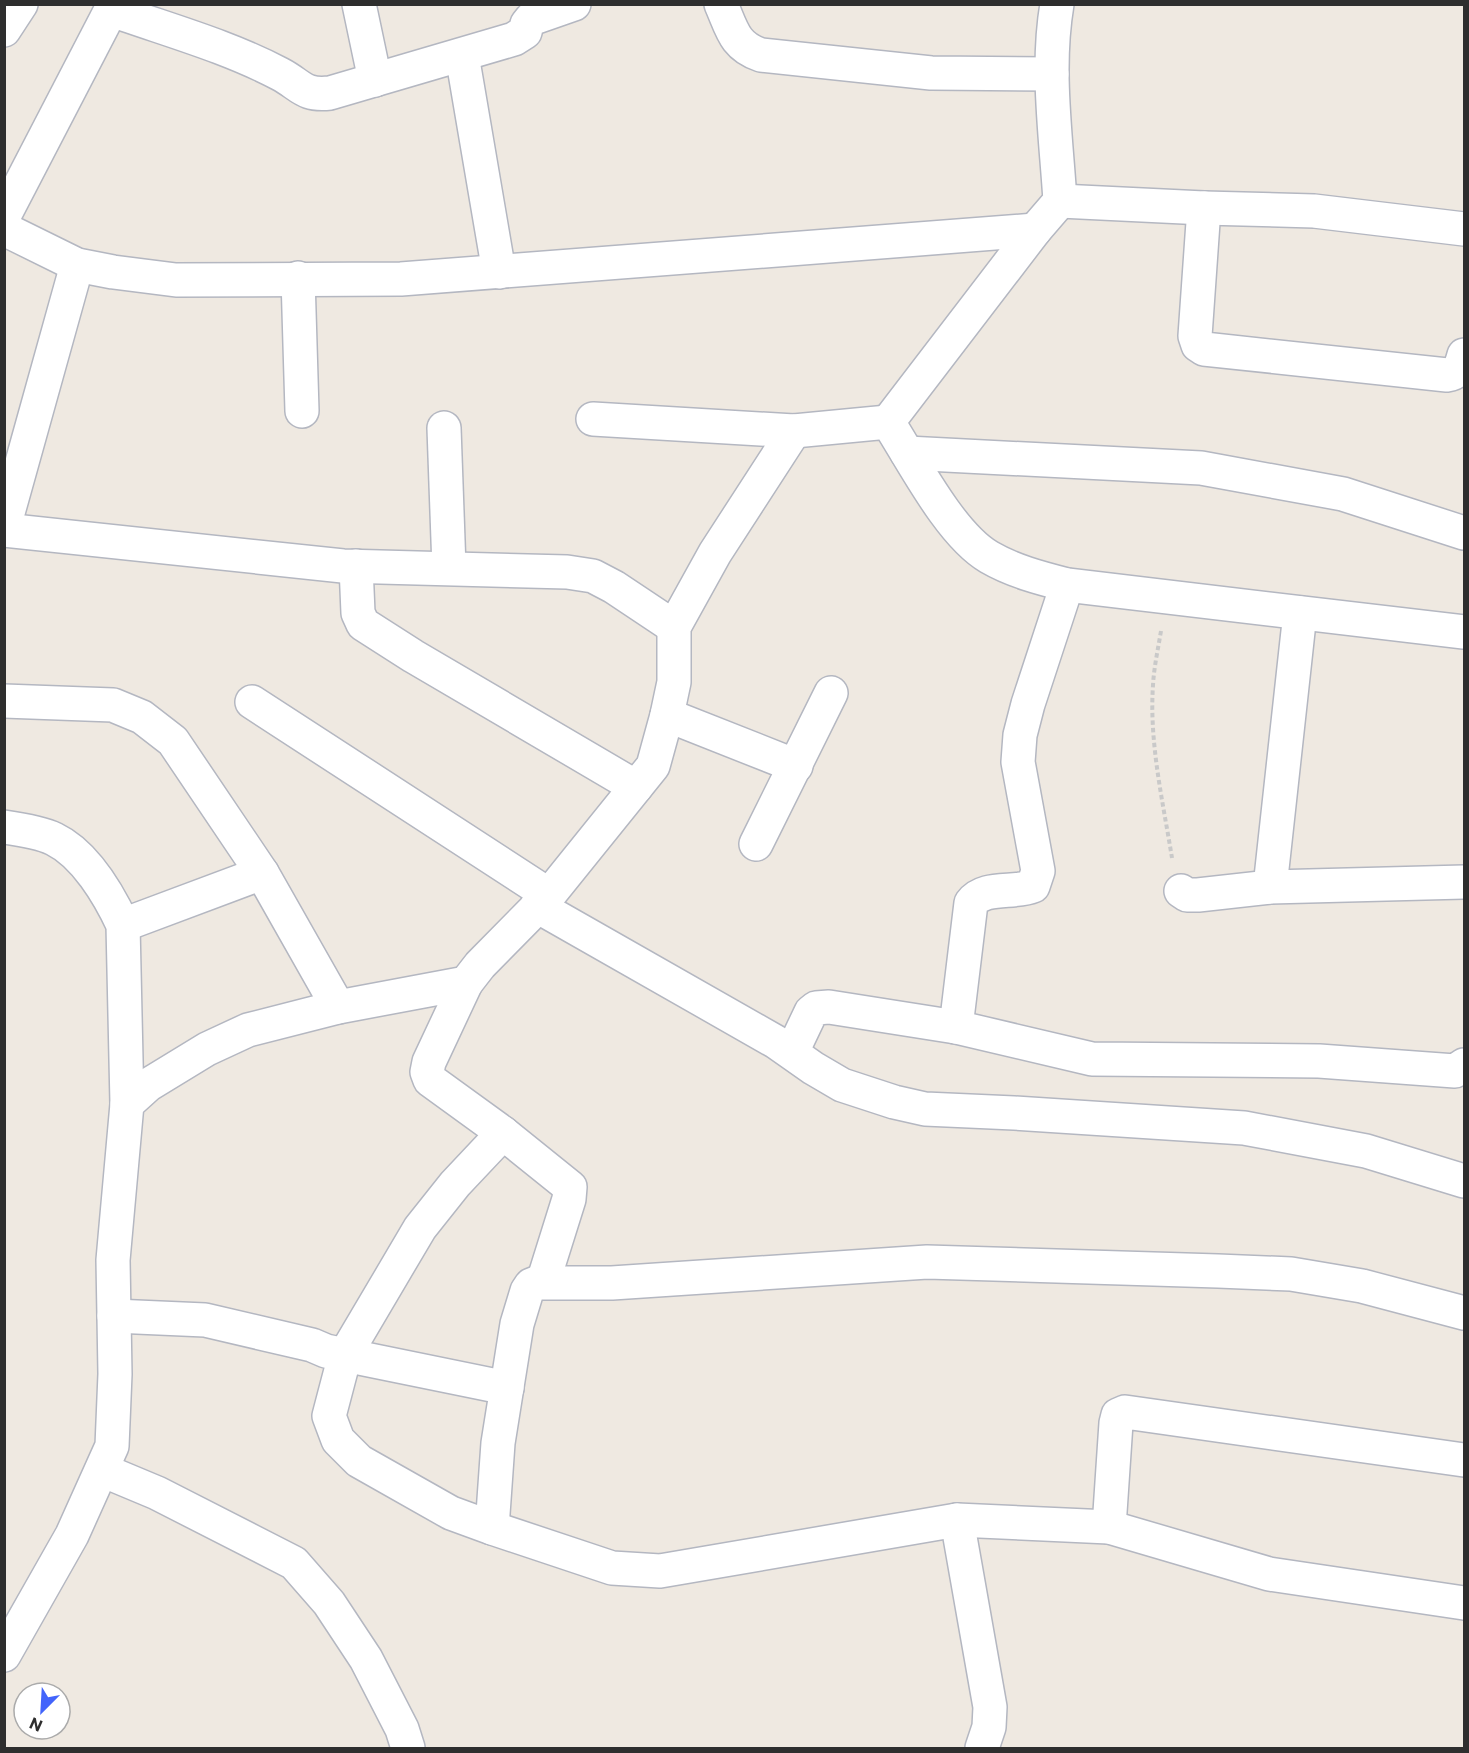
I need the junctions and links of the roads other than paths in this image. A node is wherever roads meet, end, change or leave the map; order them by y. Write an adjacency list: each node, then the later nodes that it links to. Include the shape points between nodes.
1 (21, 4): 7 (street)
2 (359, 4): 10 (street)
3 (574, 4): 8 (street, via 531,20 525,32 514,39)
4 (721, 4): 9 (street, via 739,43 761,55 931,73)
5 (1057, 4): 9 (street)
6 (113, 7): 10 (street, via 243,56 314,95); 13 (street)
7 (4, 30)
8 (462, 55): 10 (street); 18 (street)
9 (1052, 74): 11 (street)
10 (375, 80)
11 (1060, 201): 12 (street); 16 (street)
12 (1204, 208): 15 (street, via 1314,211); 20 (street, via 1195,336 1204,349 1447,375 1455,374 1461,367)
13 (4, 216)
14 (4, 229): 17 (street)
15 (1464, 229)
16 (1035, 230): 18 (street); 23 (street)
17 (77, 265): 19 (street, via 176,280); 27 (street)
18 (499, 272): 19 (street, via 401,279)
19 (298, 278): 21 (street)
20 (1464, 355)
21 (302, 411)
22 (593, 419): 25 (street)
23 (888, 422): 25 (street); 26 (street)
24 (444, 428): 30 (street)
25 (794, 431): 33 (street, via 715,553)
26 (908, 453): 28 (street, via 1201,468 1343,494); 31 (street, via 957,530 988,557 1029,576)
27 (4, 529): 29 (street)
28 (1464, 533)
29 (356, 566): 30 (street); 40 (street, via 358,613 363,624)
30 (449, 568): 33 (street, via 538,569 593,576)
31 (1066, 585): 32 (street); 51 (street, via 1020,735 1018,762 1037,879 1034,886 1026,889 980,893 971,903)
32 (1300, 613): 34 (street); 45 (street)
33 (674, 627): 38 (street, via 674,682)
34 (1464, 632)
35 (831, 693): 39 (street)
36 (4, 701): 43 (street, via 113,705 142,717 173,741)
37 (252, 702): 47 (street)
38 (667, 715): 39 (street); 40 (street, via 653,766)
39 (796, 766): 42 (street)
40 (636, 787): 47 (street)
41 (4, 827): 48 (street, via 54,839 79,857 111,899)
42 (756, 844)
43 (262, 873): 48 (street); 50 (street)
44 (1464, 882): 45 (street)
45 (1270, 887): 46 (street, via 1198,895)
46 (1181, 891)
47 (543, 900): 49 (street); 52 (street)
48 (123, 925): 54 (street)
49 (466, 983): 50 (street); 55 (street, via 427,1072 430,1080)
50 (338, 1007): 54 (street, via 248,1030 217,1044 148,1085)
51 (956, 1027): 52 (street, via 816,1008); 53 (street, via 1092,1059 1319,1061 1455,1071)
52 (792, 1052): 56 (street, via 842,1085 925,1109 1244,1128 1366,1151)
53 (1464, 1065)
54 (127, 1104): 59 (street, via 113,1260)
55 (503, 1133): 57 (street, via 570,1187); 60 (street, via 420,1228)
56 (1464, 1181)
57 (543, 1282): 58 (street, via 612,1283 927,1262 1207,1270 1291,1274 1362,1286); 61 (street, via 531,1285 527,1291 517,1324)
58 (1464, 1313)
59 (114, 1316): 60 (street, via 205,1320); 63 (street, via 112,1446)
60 (345, 1355): 61 (street); 66 (street, via 329,1416 338,1440 359,1461 388,1478 451,1513)
61 (507, 1388): 66 (street, via 498,1443)
62 (1464, 1460): 65 (street, via 1125,1412 1118,1415 1116,1423)
63 (102, 1470): 68 (street, via 72,1535); 69 (street, via 157,1492 294,1563 328,1603 366,1659 402,1729)
64 (957, 1520): 65 (street); 66 (street, via 660,1571 612,1568); 70 (street, via 990,1707)
65 (1109, 1527): 67 (street, via 1269,1574)
66 (492, 1528)
67 (1464, 1603)
68 (4, 1655)
69 (408, 1749)
70 (982, 1749)

